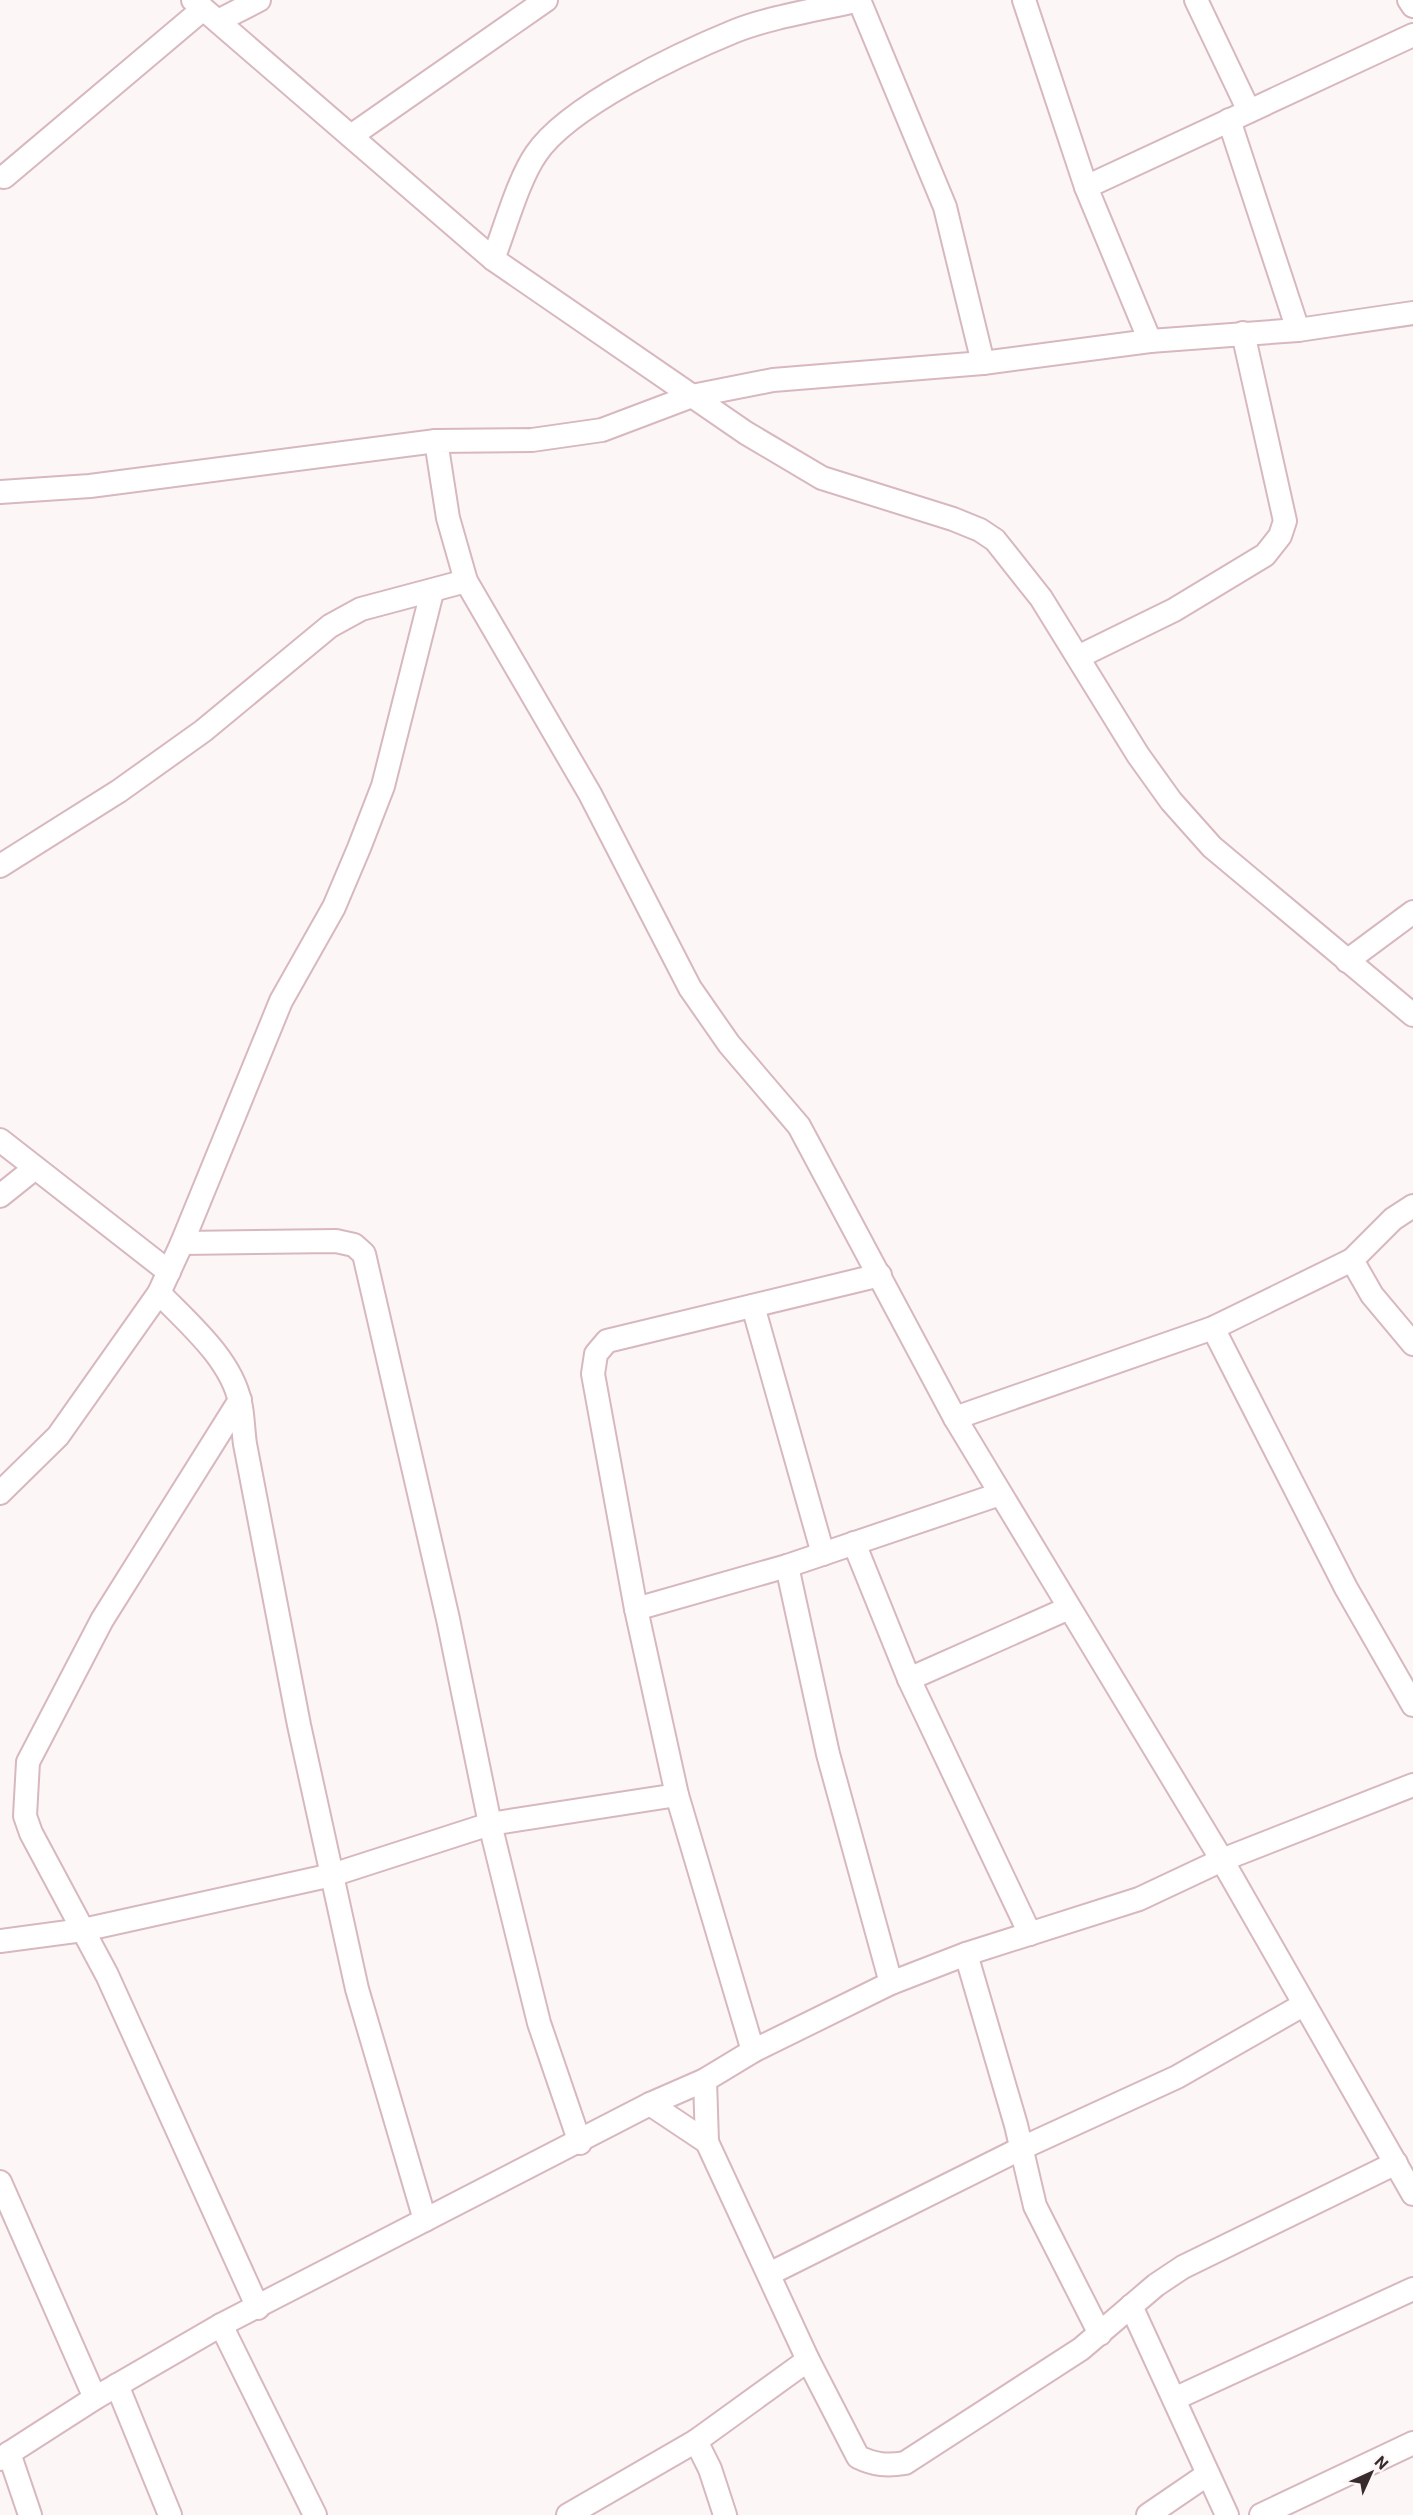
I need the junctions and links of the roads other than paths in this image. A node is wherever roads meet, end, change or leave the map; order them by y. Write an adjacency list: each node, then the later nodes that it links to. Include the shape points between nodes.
1 (259, 0): 8 (street)
2 (546, 0): 11 (street)
3 (859, 0): 14 (street, via 737,31 608,94 561,126 536,154 522,180); 19 (street, via 945,207)
4 (1024, 0): 13 (street)
5 (1196, 0): 10 (street)
6 (1409, 0): 7 (street)
7 (1413, 6)
8 (205, 10): 11 (street); 12 (street)
9 (1413, 35): 10 (street)
10 (1239, 115): 13 (street); 16 (street)
11 (351, 136): 14 (street)
12 (4, 177)
13 (1086, 187): 18 (street)
14 (493, 259): 20 (street)
15 (1413, 313): 16 (street)
16 (1298, 330): 17 (street)
17 (1243, 333): 18 (street); 25 (street, via 1285,521 1280,536 1265,555 1174,610)
18 (1150, 341): 19 (street)
19 (983, 363): 20 (street, via 773,380)
20 (692, 396): 21 (street, via 602,430 532,440); 25 (street, via 822,478 953,519 995,540 1041,598)
21 (436, 441): 22 (street, via 90,486); 23 (street, via 448,518)
22 (0, 492)
23 (466, 581): 24 (street); 36 (street, via 590,794 690,988 729,1044 800,1126)
24 (432, 592): 26 (street, via 361,609 330,626 203,731 119,791); 34 (street, via 379,796 334,907 280,1001)
25 (1078, 657): 28 (street, via 1138,755 1191,824 1212,847)
26 (0, 866)
27 (1413, 912): 28 (street)
28 (1347, 961): 29 (street)
29 (1413, 1015)
30 (0, 1140): 31 (street)
31 (35, 1168): 32 (street); 37 (street)
32 (0, 1196)
33 (1413, 1206): 35 (street, via 1393,1219)
34 (182, 1243): 37 (street); 54 (street, via 336,1241 354,1245 364,1254 448,1619)
35 (1352, 1260): 39 (street); 40 (street, via 1372,1295)
36 (880, 1275): 38 (street); 42 (street)
37 (164, 1282): 41 (street, via 226,1370); 43 (street, via 58,1436)
38 (753, 1305): 46 (street); 49 (street, via 607,1341 596,1354 593,1374)
39 (1213, 1328): 42 (street); 51 (street, via 1346,1588)
40 (1413, 1344)
41 (240, 1400): 56 (street, via 299,1725); 57 (street, via 102,1620 28,1762 25,1816)
42 (955, 1418): 44 (street)
43 (0, 1493)
44 (1000, 1494): 45 (street); 48 (street)
45 (854, 1544): 46 (street); 50 (street)
46 (823, 1554): 47 (street)
47 (787, 1566): 49 (street); 61 (street, via 828,1754)
48 (1069, 1608): 50 (street); 55 (street)
49 (636, 1609): 53 (street)
50 (909, 1679): 58 (street)
51 (1413, 1705)
52 (1413, 1785): 55 (street)
53 (677, 1795): 54 (street); 63 (street)
54 (490, 1824): 56 (street); 67 (street, via 539,2023)
55 (1222, 1860): 58 (street, via 1139,1899); 62 (street)
56 (332, 1875): 57 (street); 72 (street, via 357,1989)
57 (84, 1930): 59 (street); 76 (street)
58 (1030, 1934): 60 (street)
59 (0, 1941)
60 (966, 1954): 61 (street); 68 (street)
61 (891, 1983): 63 (street)
62 (1303, 2005): 68 (street, via 1177,2077); 69 (street)
63 (753, 2051): 64 (street)
64 (705, 2080): 65 (street); 66 (street)
65 (650, 2104): 66 (street); 67 (street)
66 (707, 2142): 73 (street)
67 (580, 2143): 72 (street)
68 (1022, 2148): 73 (street); 78 (street, via 1035,2206)
69 (1396, 2163): 71 (street); 75 (street, via 1183,2267)
70 (0, 2182): 81 (street)
71 (1413, 2194)
72 (425, 2220): 76 (street)
73 (769, 2274): 79 (street)
74 (1413, 2289): 82 (street)
75 (1131, 2306): 78 (street); 82 (street)
76 (258, 2308): 77 (street)
77 (221, 2325): 80 (street); 89 (street)
78 (1100, 2334): 79 (street, via 931,2448 905,2463 886,2466 858,2457)
79 (808, 2360): 83 (street)
80 (117, 2385): 81 (street); 88 (street)
81 (95, 2398): 85 (street)
82 (1174, 2399): 86 (street)
83 (696, 2441): 90 (street); 91 (street)
84 (1413, 2443): 94 (street)
85 (5, 2456): 87 (street)
86 (1208, 2474): 92 (street); 93 (street)
87 (30, 2515)
88 (170, 2515)
89 (315, 2515)
90 (568, 2515)
91 (725, 2515)
92 (1148, 2515)
93 (1227, 2515)
94 (1261, 2515)

